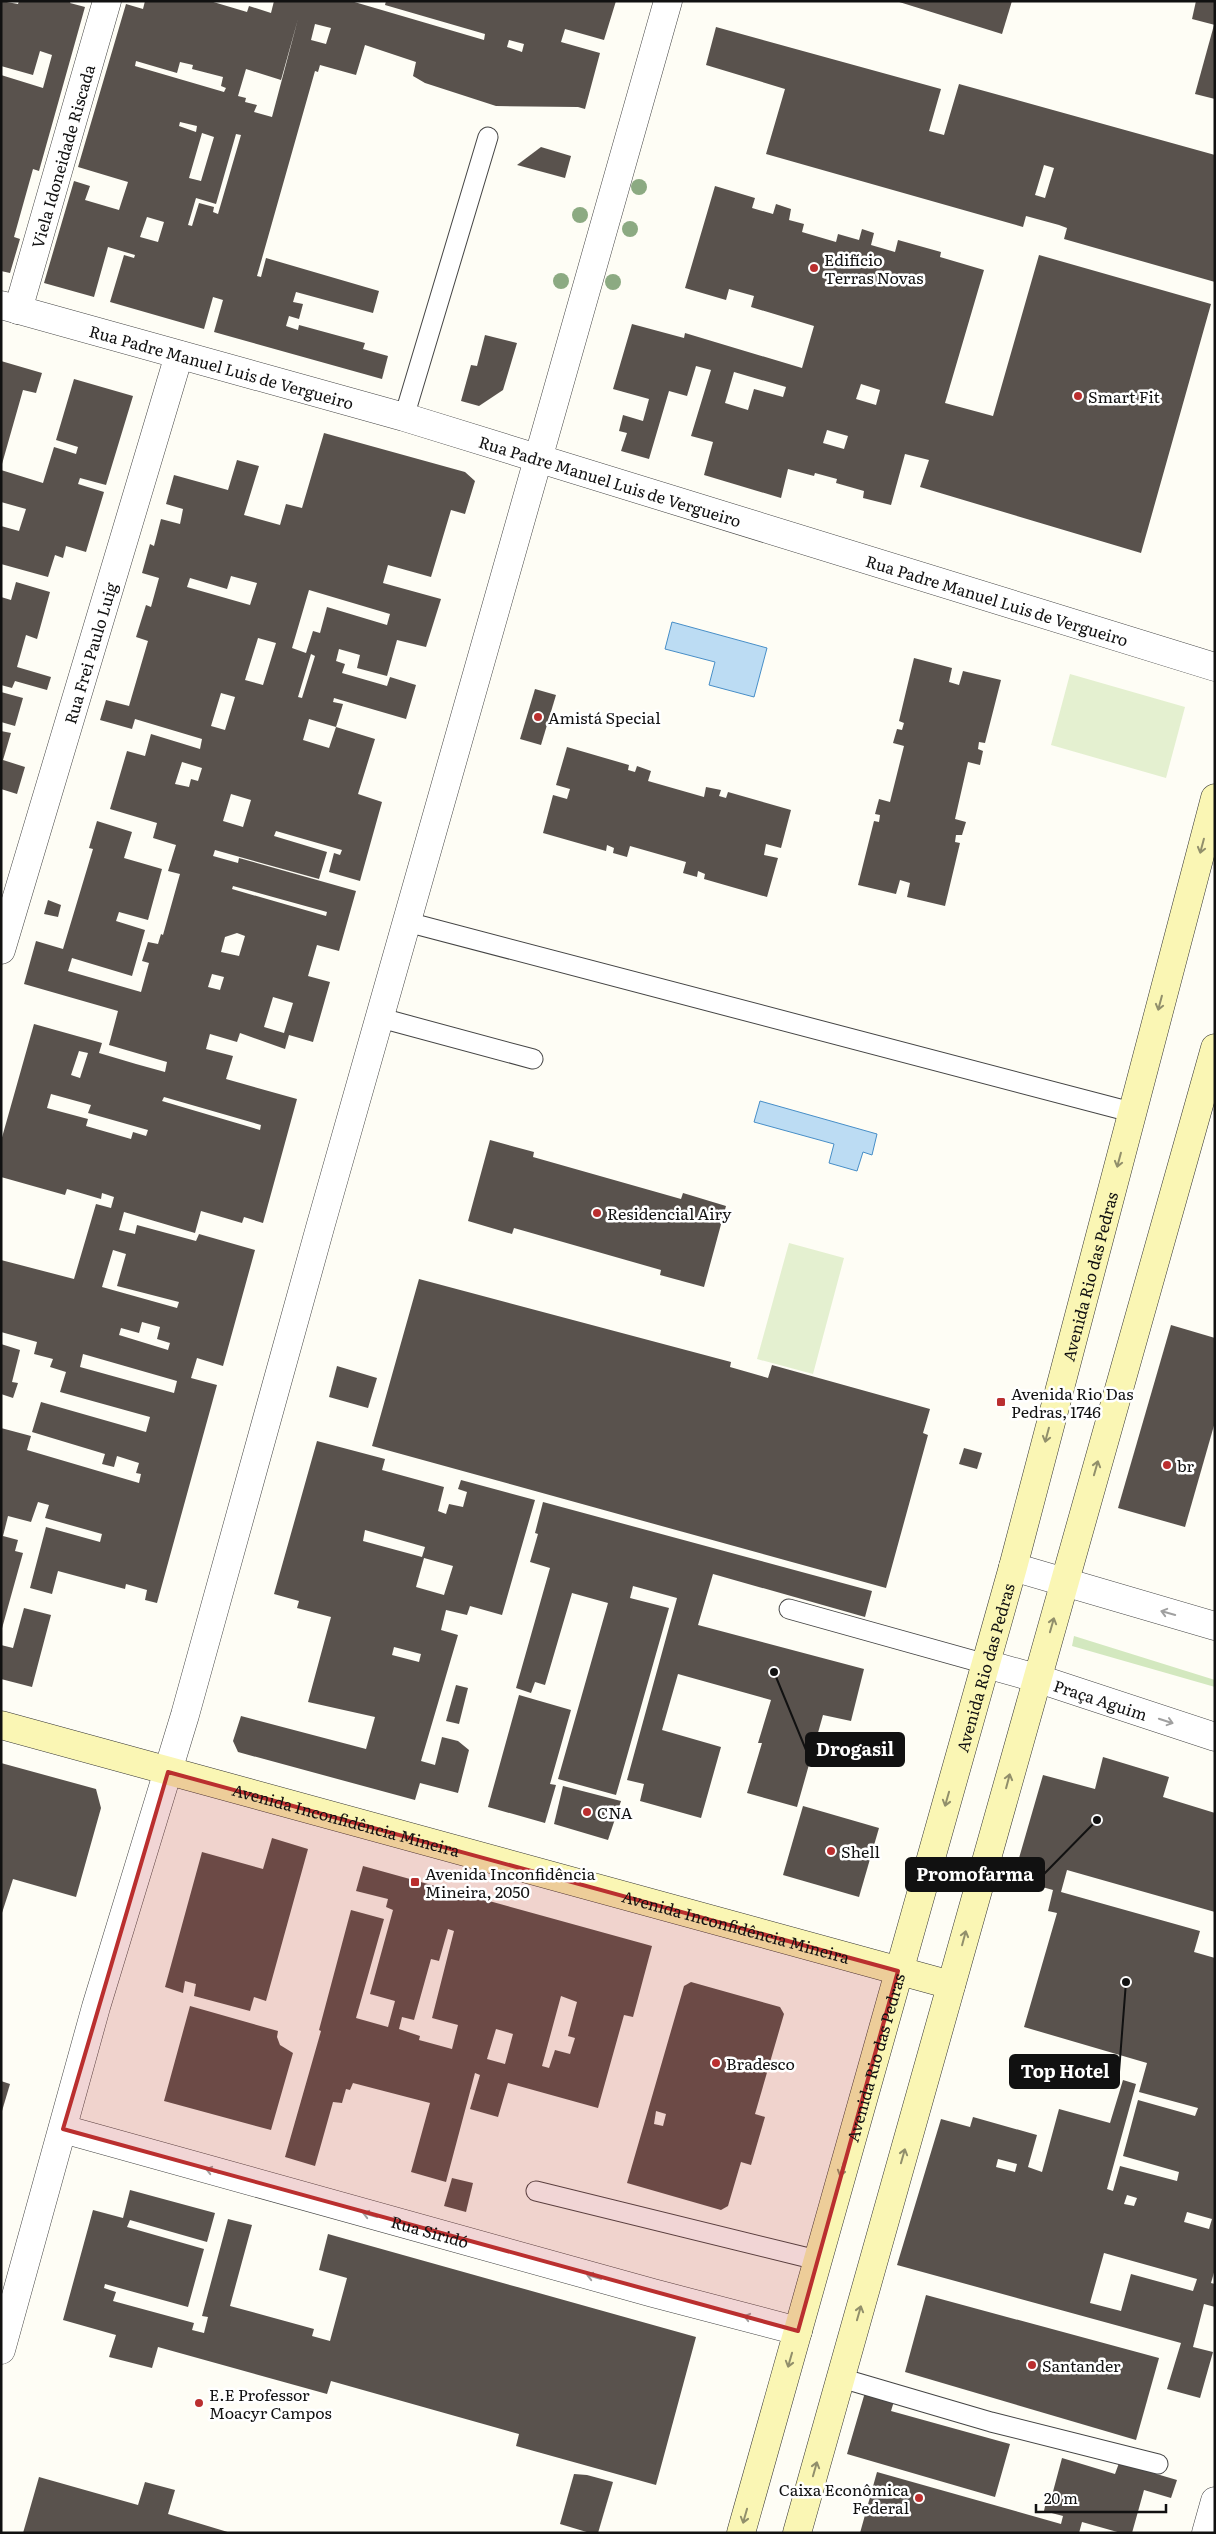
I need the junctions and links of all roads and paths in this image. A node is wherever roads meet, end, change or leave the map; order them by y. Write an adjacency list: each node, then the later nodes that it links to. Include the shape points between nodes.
1 (107, 1): 4 (street, Viela Idoneidade Riscada)
2 (668, 1): 7 (street)
3 (488, 137): 6 (lane)
4 (10, 308): 5 (street, Rua Padre Manuel Luis de Vergueiro)
5 (179, 355): 6 (street, Rua Padre Manuel Luis de Vergueiro); 11 (street, Rua Frei Paulo Luig)
6 (404, 417): 7 (street, Rua Padre Manuel Luis de Vergueiro)
7 (539, 458): 8 (street, Rua Padre Manuel Luis de Vergueiro); 10 (street)
8 (1215, 667)
9 (1215, 798): 15 (main road, Avenida Rio das Pedras, one-way to 15)
10 (407, 922): 12 (street); 15 (lane)
11 (1, 950)
12 (382, 1018): 14 (lane); 24 (street)
13 (1215, 1048): 17 (main road, one-way to 13)
14 (533, 1059)
15 (1131, 1112): 16 (main road, Avenida Rio das Pedras, one-way to 16)
16 (1013, 1567): 17 (street); 20 (main road, Avenida Rio das Pedras)
17 (1064, 1583): 19 (street, one-way to 17); 21 (main road, one-way to 17)
18 (789, 1609): 20 (lane)
19 (1215, 1626)
20 (986, 1664): 21 (street, Praça Aguim); 25 (main road, Avenida Rio das Pedras, one-way to 25)
21 (1036, 1678): 23 (street, Praça Aguim, one-way to 23); 26 (main road, one-way to 21)
22 (1, 1725): 24 (main road, Avenida Inconfidência Mineira)
23 (1215, 1737)
24 (168, 1772): 25 (main road, Avenida Inconfidência Mineira); 27 (street, via 96,2007)
25 (898, 1970): 26 (main road, Avenida Inconfidência Mineira); 29 (main road, Avenida Rio das Pedras, one-way to 29)
26 (951, 1985): 32 (main road, one-way to 26)
27 (63, 2130): 30 (street, Rua Siridó, one-way to 27); 31 (street)
28 (536, 2191): 29 (lane)
29 (817, 2260): 30 (main road, Avenida Rio das Pedras)
30 (798, 2331): 34 (main road, Avenida Rio das Pedras, one-way to 34)
31 (1, 2350)
32 (841, 2378): 33 (lane, via 991,2422); 35 (main road, one-way to 32)
33 (1158, 2464)
34 (741, 2533)
35 (797, 2533)

